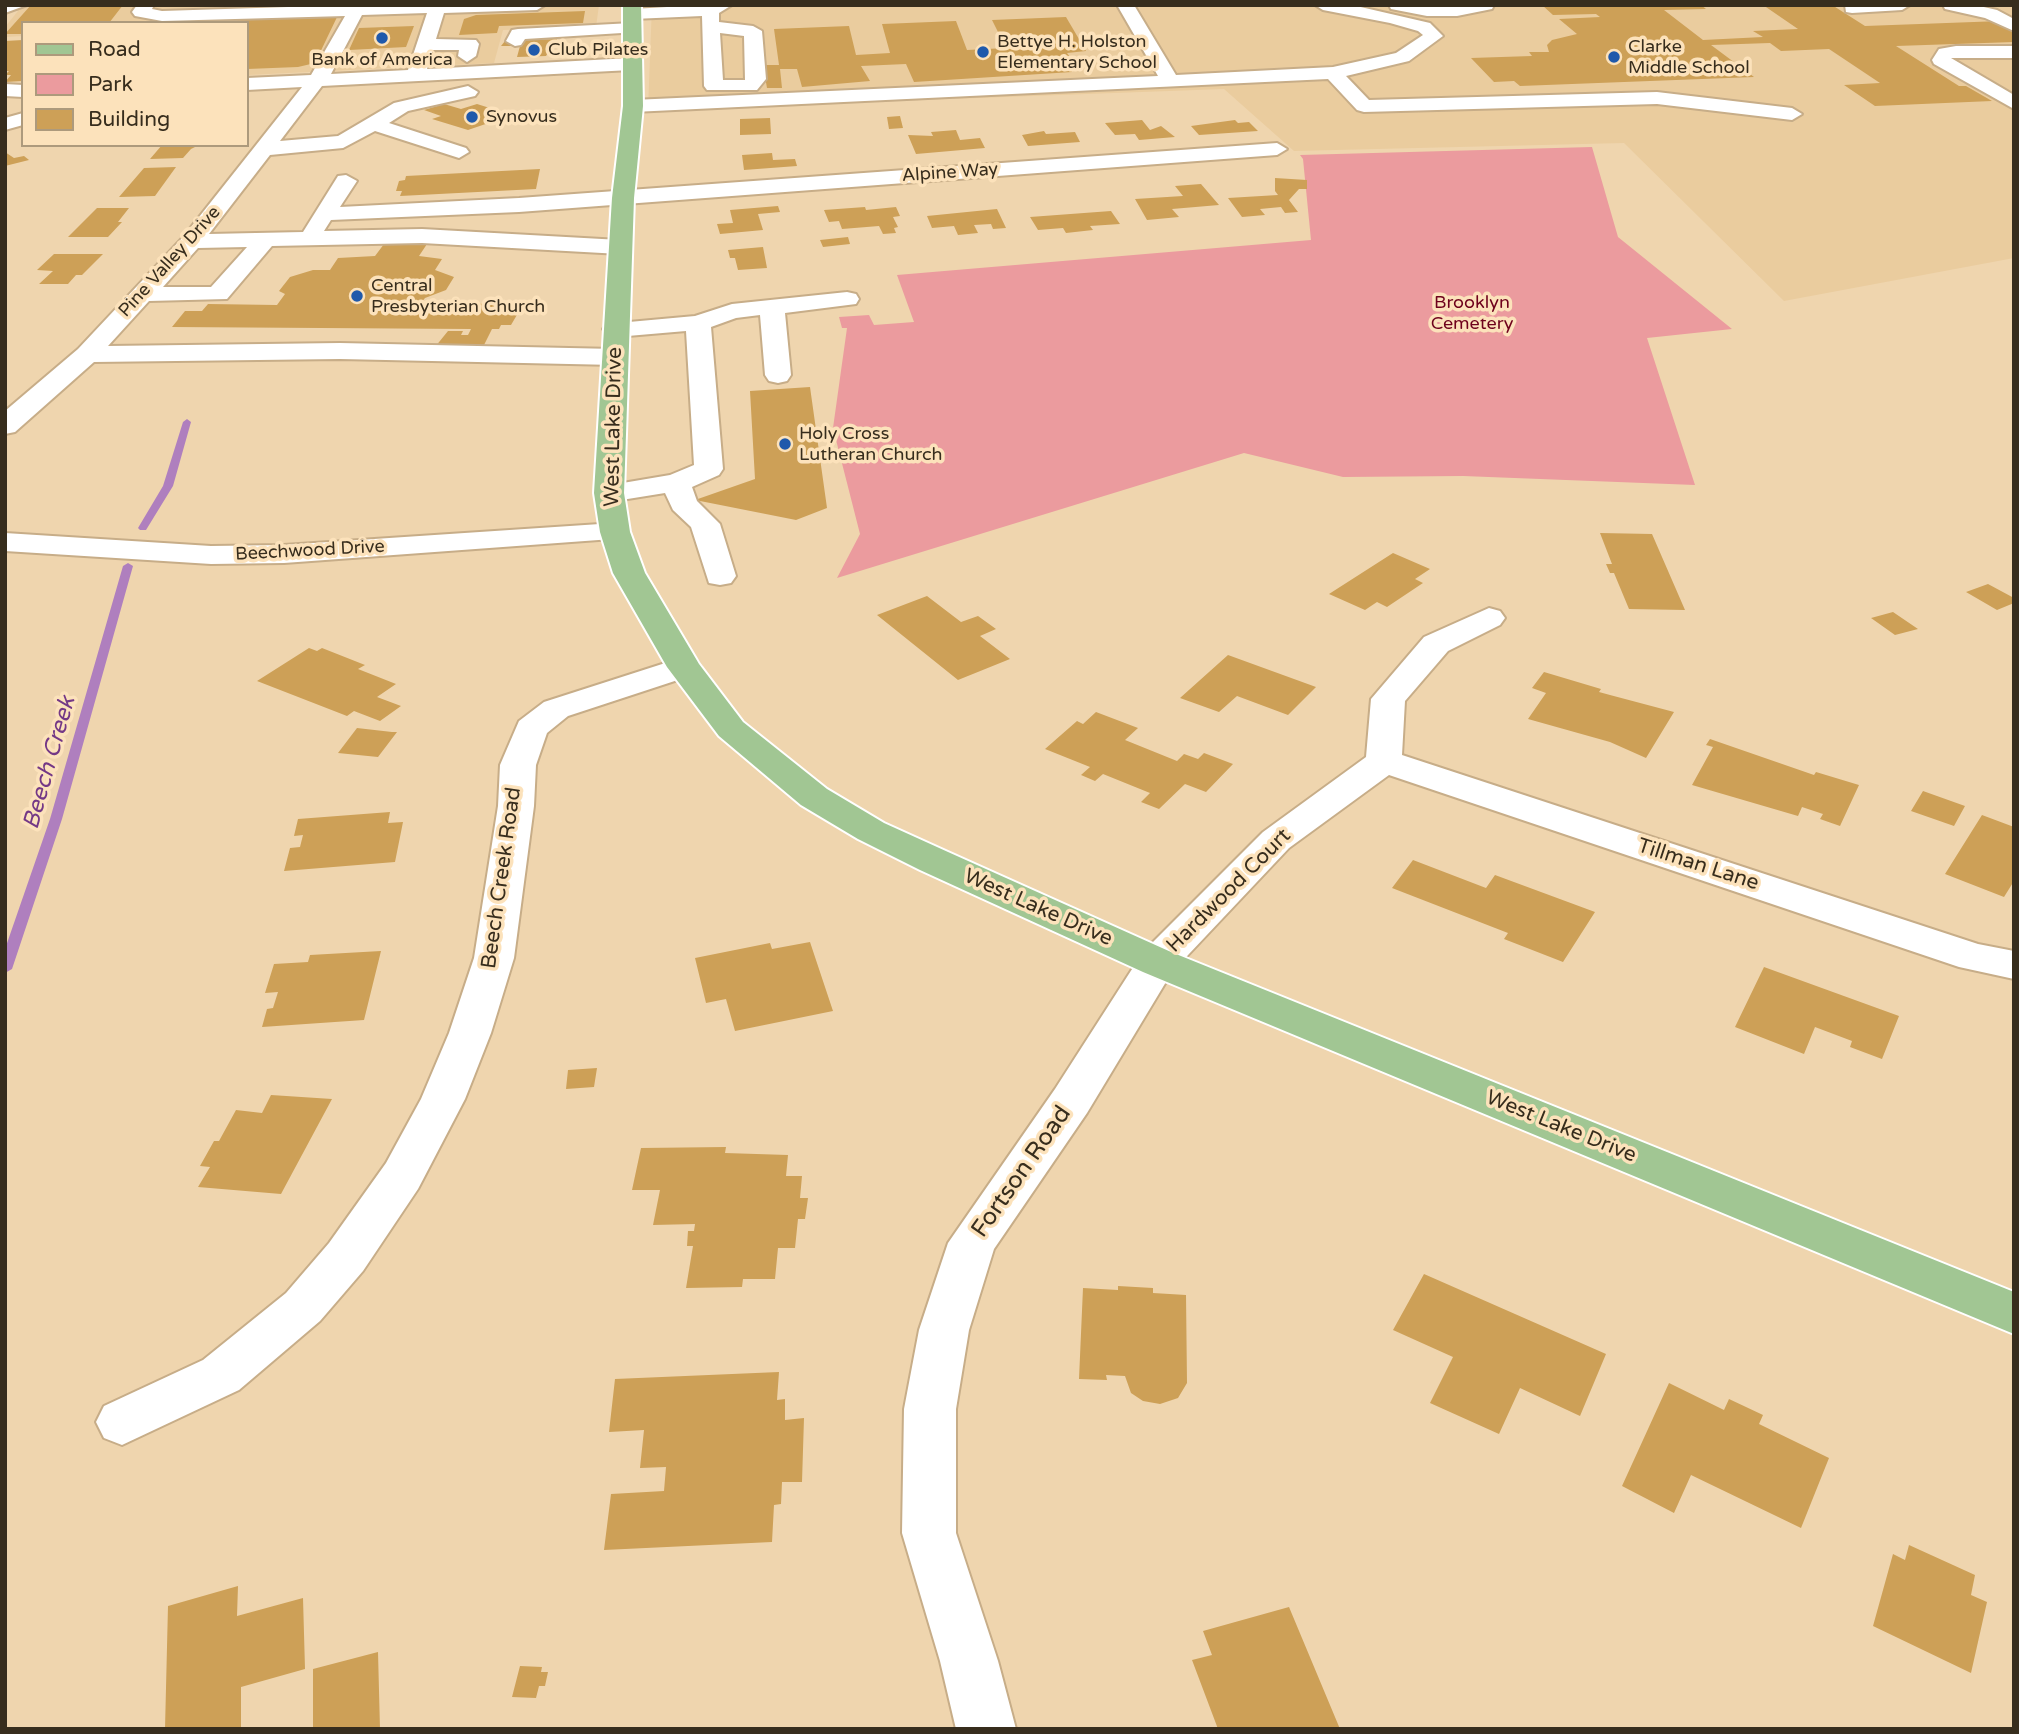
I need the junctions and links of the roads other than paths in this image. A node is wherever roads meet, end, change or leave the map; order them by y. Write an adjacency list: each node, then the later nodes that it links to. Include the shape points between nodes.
1 (19, 5): 11 (street)
2 (146, 5): 14 (street, via 141,12 162,16)
3 (537, 5): 10 (street)
4 (1125, 5): 27 (street)
5 (1322, 5): 26 (street, via 1392,18 1424,27 1434,36 1402,57)
6 (1397, 5): 7 (street, via 1447,11)
7 (1486, 5)
8 (1902, 5): 12 (street)
9 (1951, 5): 17 (street, via 1991,14)
10 (438, 7): 14 (street); 21 (street)
11 (5, 8)
12 (1852, 8)
13 (715, 14): 16 (street)
14 (354, 15): 15 (street); 22 (street, Pine Valley Drive)
15 (415, 16)
16 (632, 16): 18 (street); 24 (main road, West Lake Drive)
17 (2014, 26)
18 (573, 31): 23 (street, via 564,57); 23 (street, via 518,34 508,58)
19 (2014, 52): 30 (street, via 1956,51 1945,53 1941,60)
20 (467, 56): 21 (street, via 470,44)
21 (421, 60): 22 (street); 25 (street); 28 (street)
22 (330, 62): 28 (street, Pine Valley Drive)
23 (556, 63): 24 (street); 25 (street)
24 (631, 64): 31 (main road, West Lake Drive)
25 (493, 71): 33 (street, via 483,90 424,100 389,112)
26 (1334, 73): 27 (street); 32 (street, via 1364,106 1638,97)
27 (1170, 80): 31 (street)
28 (316, 81): 29 (street); 34 (street, Pine Valley Drive)
29 (248, 84)
30 (2014, 103)
31 (633, 106): 38 (main road, West Lake Drive)
32 (1792, 115)
33 (373, 124): 34 (street, via 343,142); 36 (street)
34 (265, 149): 42 (street, Pine Valley Drive)
35 (1278, 149): 38 (street, Alpine Way)
36 (459, 152)
37 (346, 181): 39 (street)
38 (623, 198): 39 (street, Alpine Way); 43 (main road, West Lake Drive)
39 (324, 214): 40 (street)
40 (308, 238): 41 (street); 43 (street, via 435,236)
41 (265, 240): 42 (street); 44 (street, via 218,294)
42 (192, 241): 44 (street, Pine Valley Drive)
43 (620, 247): 48 (main road, West Lake Drive)
44 (142, 294): 49 (street, Pine Valley Drive)
45 (847, 299): 46 (street)
46 (772, 306): 47 (street); 50 (street)
47 (698, 323): 48 (street); 52 (street, via 709,469)
48 (615, 343): 49 (street, via 423,355 340,351); 53 (main road, West Lake Drive)
49 (87, 354): 51 (street, Pine Valley Drive)
50 (778, 375)
51 (5, 426)
52 (676, 483): 53 (street); 56 (street, via 683,504 705,524)
53 (609, 493): 54 (main road, West Lake Drive)
54 (615, 532): 55 (street, Beechwood Drive, via 284,554 211,555); 58 (main road, West Lake Drive, via 629,573)
55 (5, 542)
56 (720, 576)
57 (1489, 618): 59 (street, via 1436,644 1388,699)
58 (684, 667): 60 (main road, West Lake Drive, via 731,729 814,797 909,849); 63 (street, Beech Creek Road, via 556,709 531,728 518,765 494,958 443,1099 402,1176 346,1257 303,1307 221,1375)
59 (1384, 761): 60 (street, Hardwood Court, via 1276,840); 61 (street, Tillman Lane, via 1973,957)
60 (1157, 962): 62 (main road, West Lake Drive); 64 (street, Fortson Road, via 1071,1101 972,1243 944,1330 930,1409 929,1532)
61 (2014, 965)
62 (2014, 1314)
63 (122, 1422)
64 (986, 1729)

